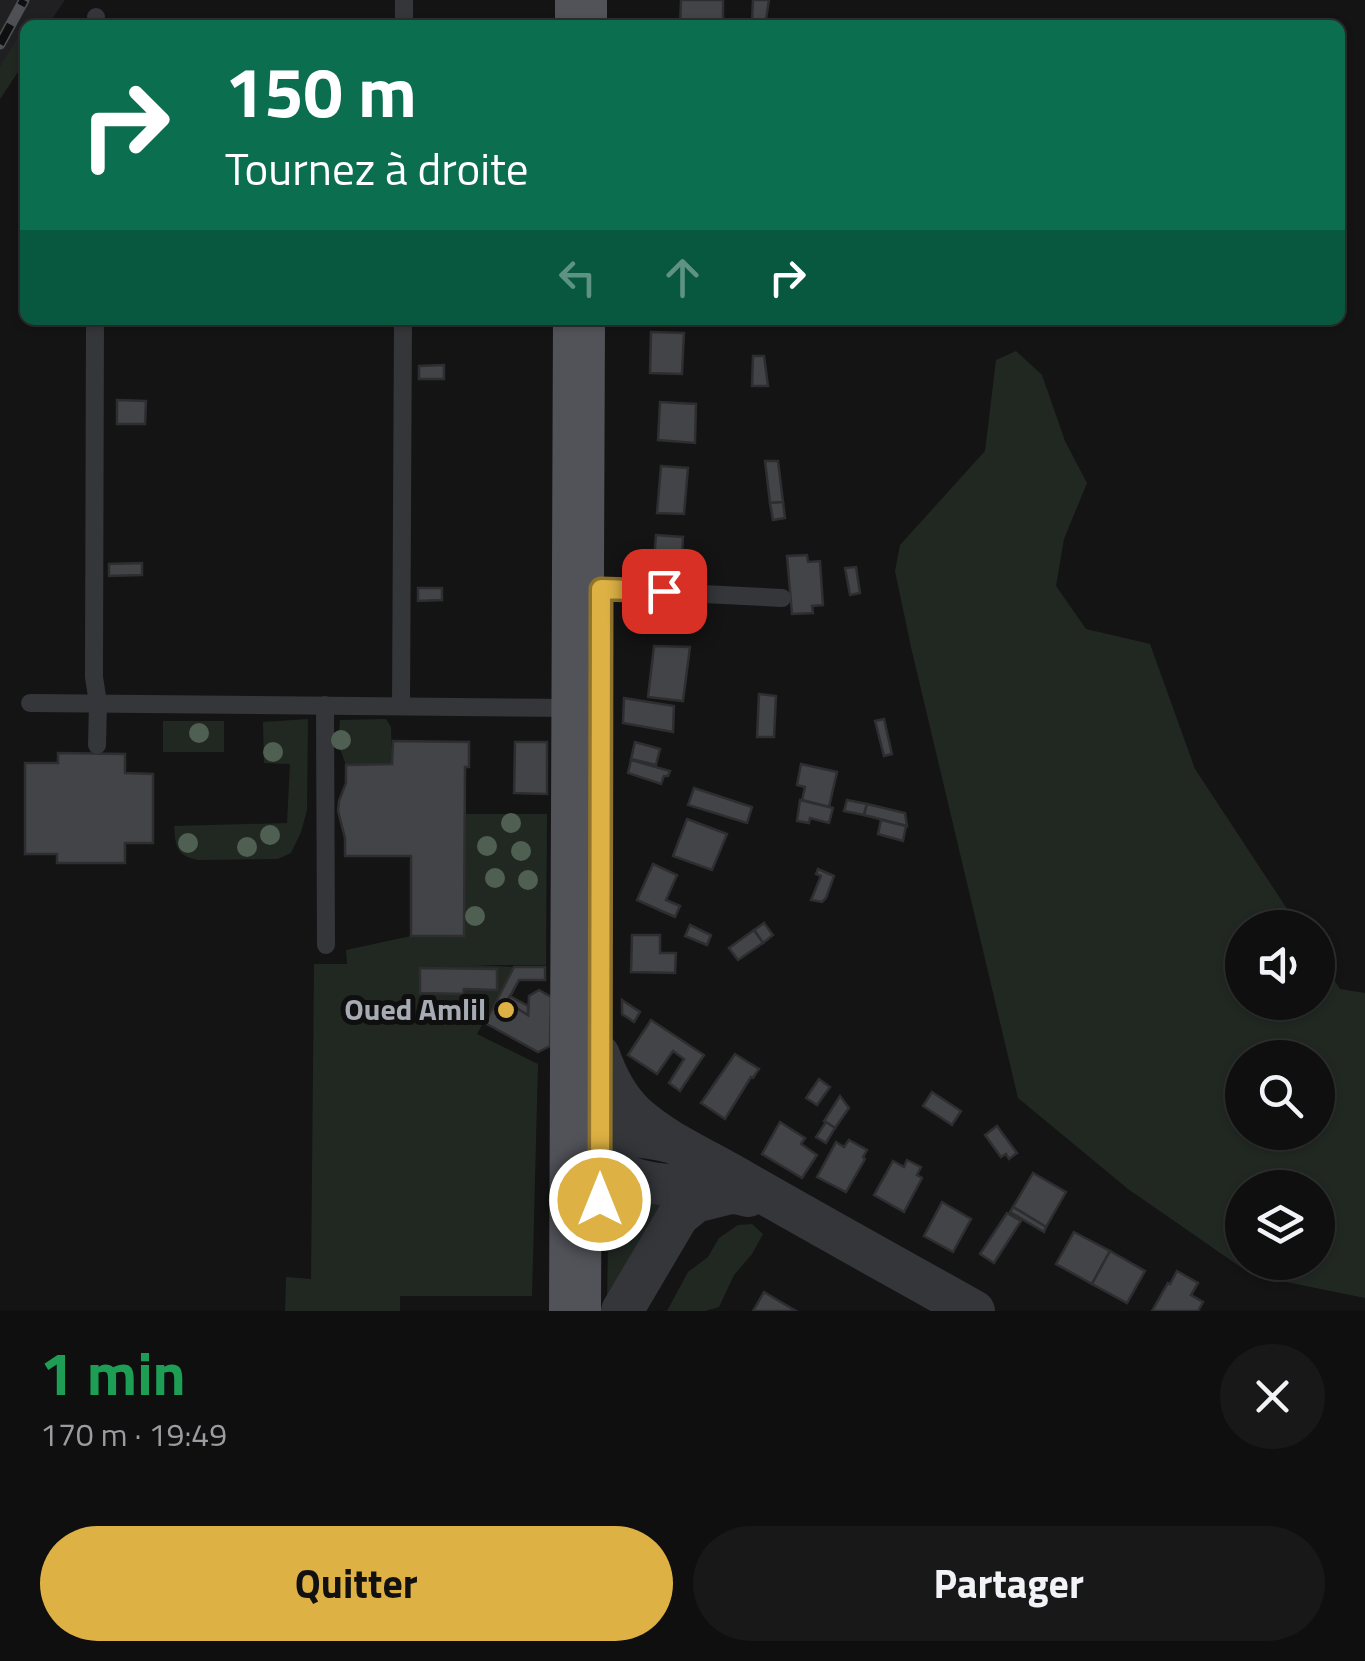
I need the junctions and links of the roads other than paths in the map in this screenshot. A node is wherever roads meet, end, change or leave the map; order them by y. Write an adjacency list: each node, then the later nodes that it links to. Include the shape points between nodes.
1 (95, 325): 8 (lane)
2 (403, 325): 10 (lane)
3 (579, 325): 11 (main road)
4 (603, 325): 5 (main road)
5 (601, 589): 6 (lane); 14 (main road)
6 (782, 598)
7 (30, 703): 8 (lane)
8 (98, 703): 9 (lane); 12 (lane)
9 (326, 706): 10 (lane); 13 (lane)
10 (401, 706): 11 (lane)
11 (577, 708): 16 (main road)
12 (97, 745)
13 (326, 945)
14 (599, 1056): 15 (street, via 624,1105); 16 (main road)
15 (676, 1144): 16 (street, via 634,1136); 18 (street)
16 (592, 1152): 17 (street, via 644,1181); 19 (main road); 20 (main road)
17 (734, 1192): 18 (street); 21 (street, via 695,1202 678,1216)
18 (804, 1217): 22 (street)
19 (575, 1311)
20 (600, 1311)
21 (622, 1311)
22 (974, 1311)

